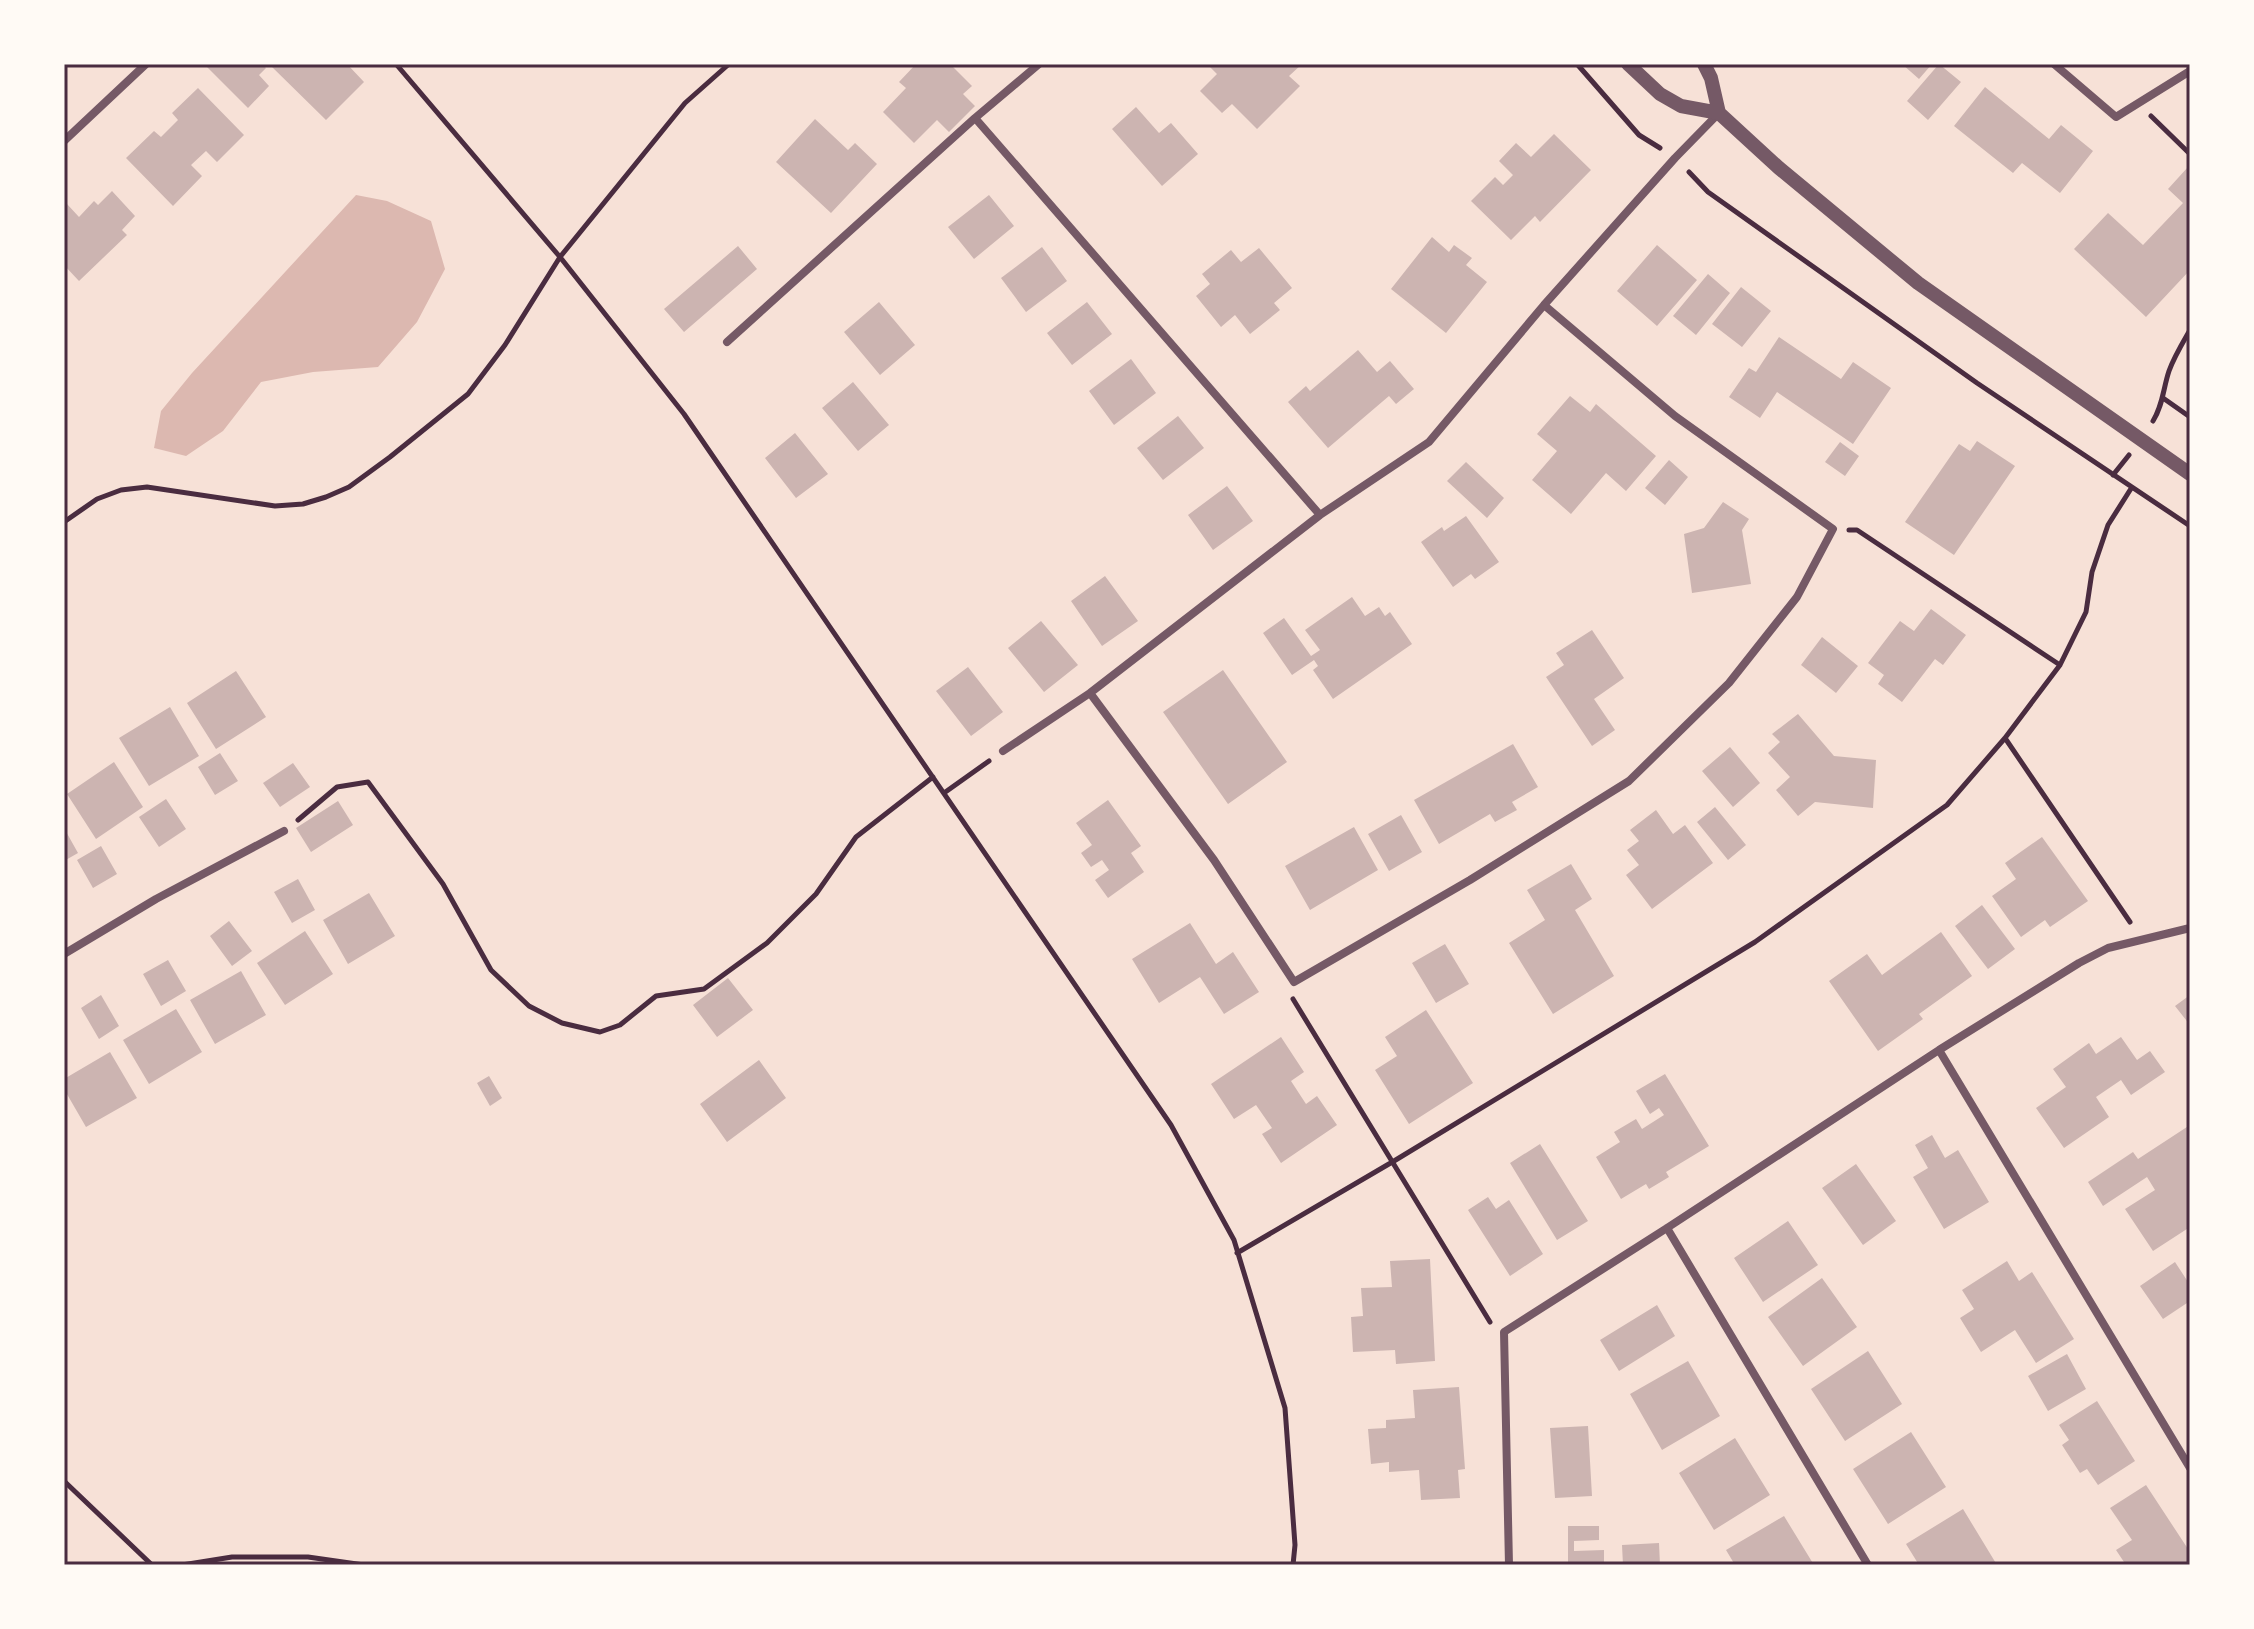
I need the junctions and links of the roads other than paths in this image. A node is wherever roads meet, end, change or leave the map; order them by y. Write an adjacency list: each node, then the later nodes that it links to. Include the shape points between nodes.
1 (146, 64): 9 (street)
2 (1039, 64): 8 (street)
3 (1628, 64): 7 (street, via 1681,106)
4 (1704, 64): 7 (street)
5 (2054, 64): 6 (street, via 2116,117)
6 (2190, 71)
7 (1719, 113): 10 (street); 12 (street, via 1918,283)
8 (975, 118): 11 (street); 13 (street)
9 (64, 141)
10 (1544, 305): 13 (street, via 1429,442); 14 (street, via 1675,416 1833,529 1797,597 1729,683 1629,781 1294,982 1214,860)
11 (727, 342)
12 (2190, 474)
13 (1320, 515): 14 (street)
14 (1090, 693): 15 (street)
15 (1003, 751)
16 (284, 831): 18 (street)
17 (2190, 928): 19 (street, via 2108,948)
18 (64, 954)
19 (1939, 1050): 20 (street); 21 (street)
20 (1667, 1228): 22 (street, via 1504,1332); 23 (street)
21 (2190, 1468)
22 (1509, 1565)
23 (1868, 1565)

